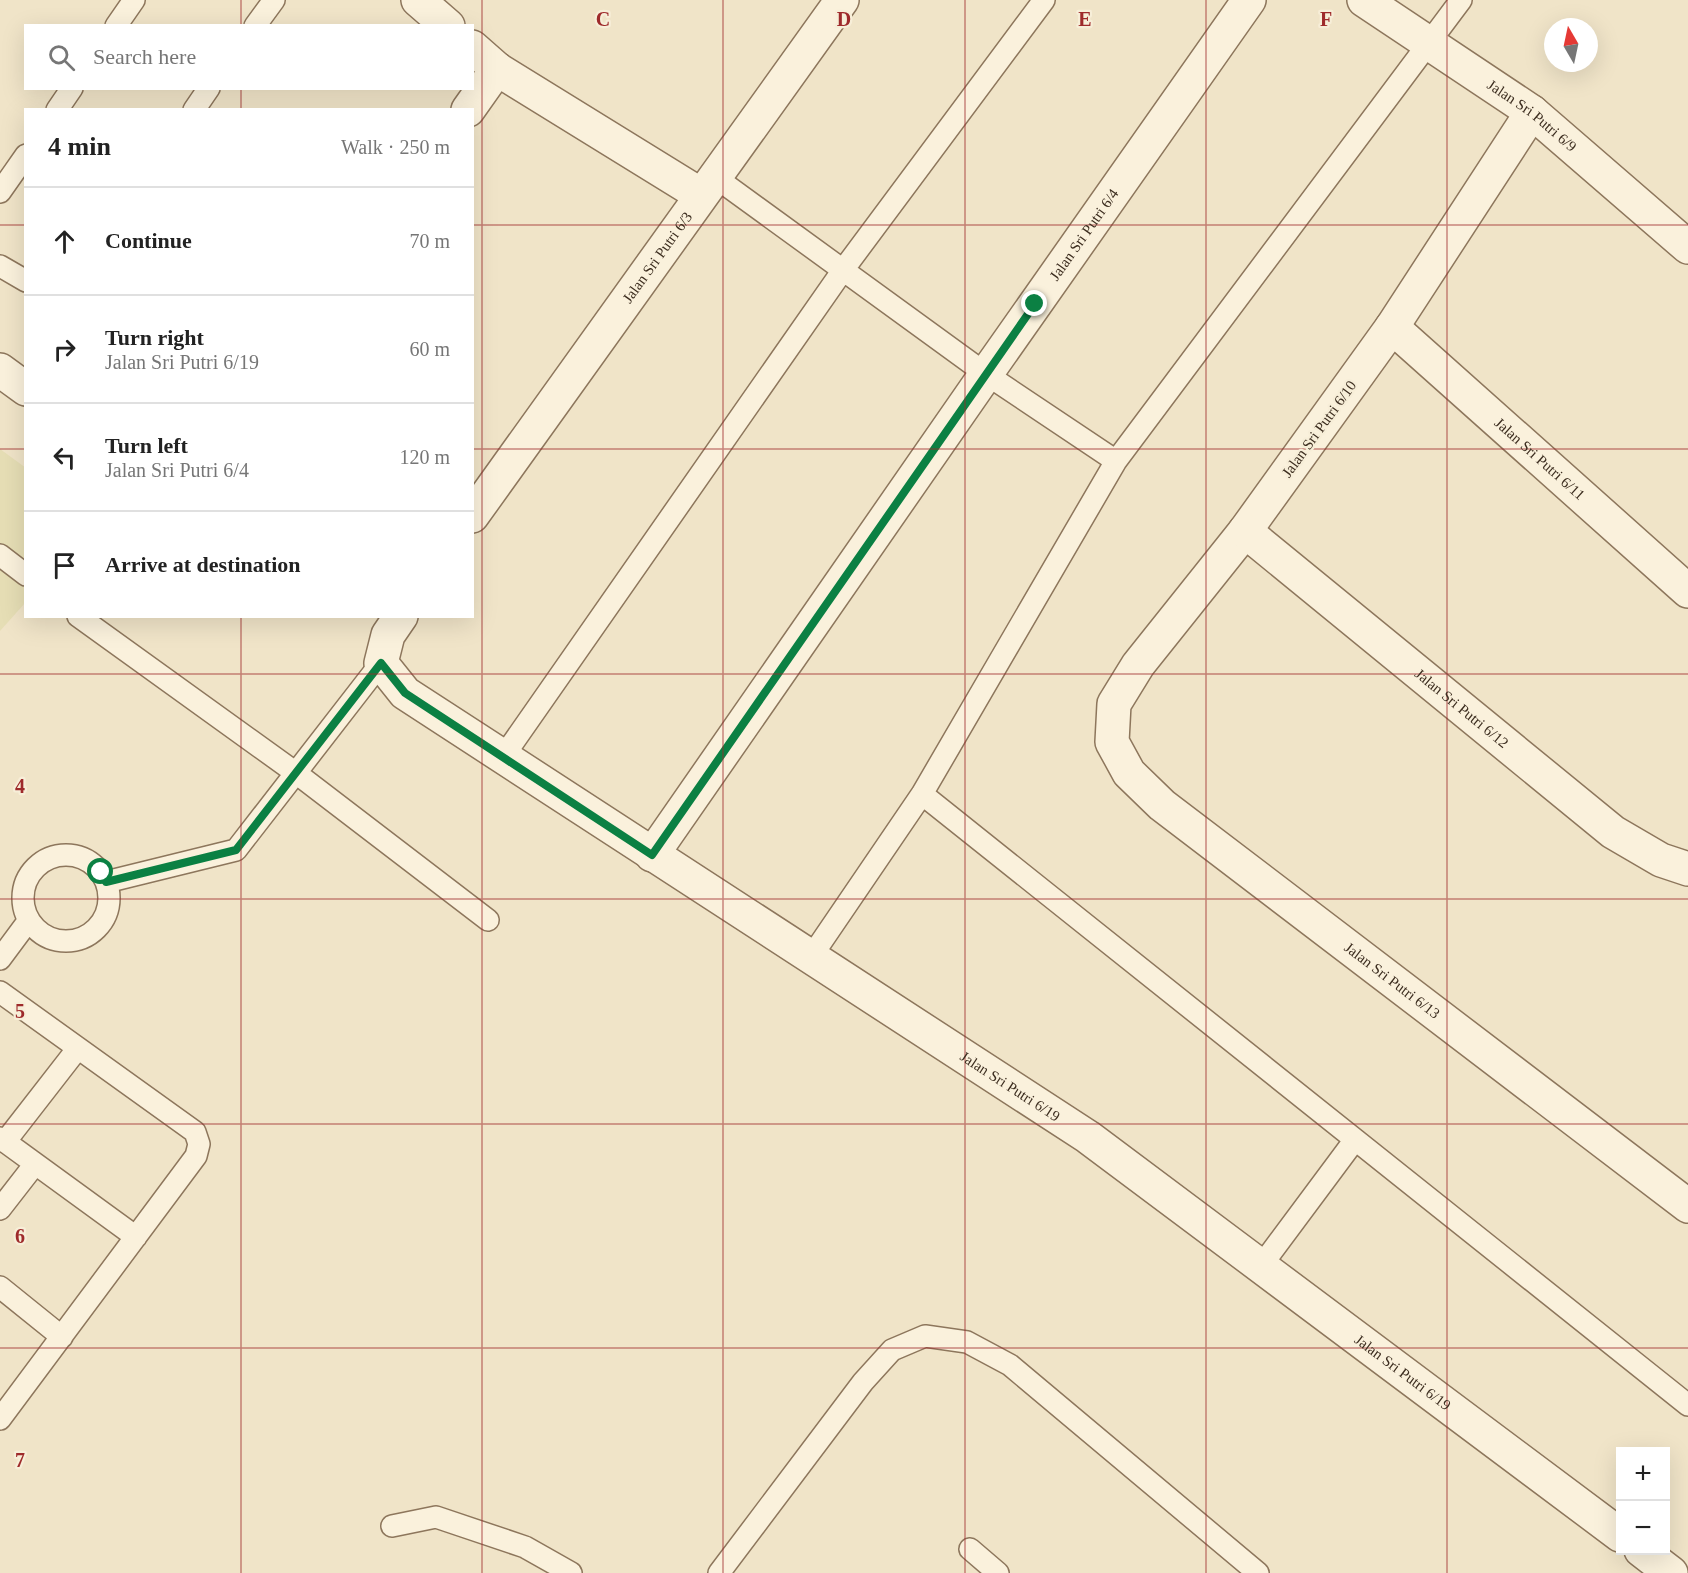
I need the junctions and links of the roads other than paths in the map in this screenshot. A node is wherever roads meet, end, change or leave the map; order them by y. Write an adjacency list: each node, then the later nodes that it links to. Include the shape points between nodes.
1 (134, 0): 9 (lane)
2 (274, 0): 10 (lane)
3 (842, 0): 22 (street, Jalan Sri Putri 6/3)
4 (1044, 0): 26 (lane)
5 (1249, 0): 30 (street, Jalan Sri Putri 6/4)
6 (1364, 0): 12 (street, Jalan Sri Putri 6/9)
7 (1461, 0): 12 (lane)
8 (422, 1): 11 (street)
9 (117, 24)
10 (256, 24)
11 (446, 24)
12 (1427, 43): 20 (street, Jalan Sri Putri 6/9); 32 (lane)
13 (474, 49): 14 (street)
14 (497, 69): 19 (street); 22 (street)
15 (71, 90): 17 (lane)
16 (208, 90): 18 (lane)
17 (58, 108)
18 (195, 108)
19 (469, 108)
20 (1532, 112): 24 (street, Jalan Sri Putri 6/9); 28 (street, Jalan Sri Putri 6/10)
21 (24, 158): 23 (lane)
22 (708, 186): 26 (lane); 33 (street, Jalan Sri Putri 6/3)
23 (0, 192)
24 (1688, 247)
25 (0, 266): 27 (lane)
26 (843, 270): 30 (lane); 42 (lane)
27 (24, 280)
28 (1392, 327): 34 (street, Jalan Sri Putri 6/10); 37 (street, Jalan Sri Putri 6/11)
29 (0, 370): 31 (street)
30 (986, 374): 32 (lane); 45 (street, Jalan Sri Putri 6/4)
31 (24, 388)
32 (1116, 461): 44 (lane)
33 (474, 513)
34 (1245, 531): 41 (street, Jalan Sri Putri 6/10, via 1138,665 1114,704); 46 (street, Jalan Sri Putri 6/12, via 1613,832 1661,860)
35 (0, 555): 36 (lane)
36 (24, 573)
37 (1688, 591)
38 (81, 618): 43 (lane)
39 (400, 618): 40 (street, via 388,635)
40 (381, 663): 42 (street, Jalan Sri Putri 6/19, via 405,693); 43 (lane)
41 (1112, 742): 57 (street, Jalan Sri Putri 6/13, via 1130,773 1162,805)
42 (503, 757): 45 (street, Jalan Sri Putri 6/19)
43 (296, 773): 47 (lane, via 236,850); 49 (lane)
44 (922, 794): 50 (lane); 55 (lane)
45 (652, 855): 50 (street, Jalan Sri Putri 6/19)
46 (1688, 869)
47 (106, 882): 48 (lane, via 109,894 105,918 87,935 72,941 55,940 40,933); 48 (lane, via 89,861 73,855 56,855 41,862 23,889 23,905)
48 (29, 920): 51 (lane)
49 (488, 920)
50 (811, 957): 60 (street, Jalan Sri Putri 6/19, via 1088,1137)
51 (0, 959)
52 (0, 992): 53 (lane)
53 (78, 1048): 54 (lane); 59 (lane, via 195,1132 199,1144 196,1156)
54 (3, 1140): 56 (lane)
55 (1354, 1141): 60 (lane); 63 (lane)
56 (35, 1164): 58 (lane); 59 (lane)
57 (1688, 1206)
58 (0, 1209)
59 (136, 1237): 62 (lane)
60 (1261, 1266): 66 (street, Jalan Sri Putri 6/19)
61 (0, 1287): 62 (lane)
62 (62, 1337): 64 (lane)
63 (1688, 1405)
64 (3, 1410)
65 (392, 1526): 69 (lane, via 436,1517 525,1547)
66 (1616, 1532)
67 (970, 1549): 71 (lane)
68 (1646, 1555): 73 (street)
69 (571, 1573)
70 (719, 1573): 72 (lane, via 863,1382 892,1350 925,1336 967,1342 1010,1365)
71 (999, 1573)
72 (1258, 1573)
73 (1671, 1573)

